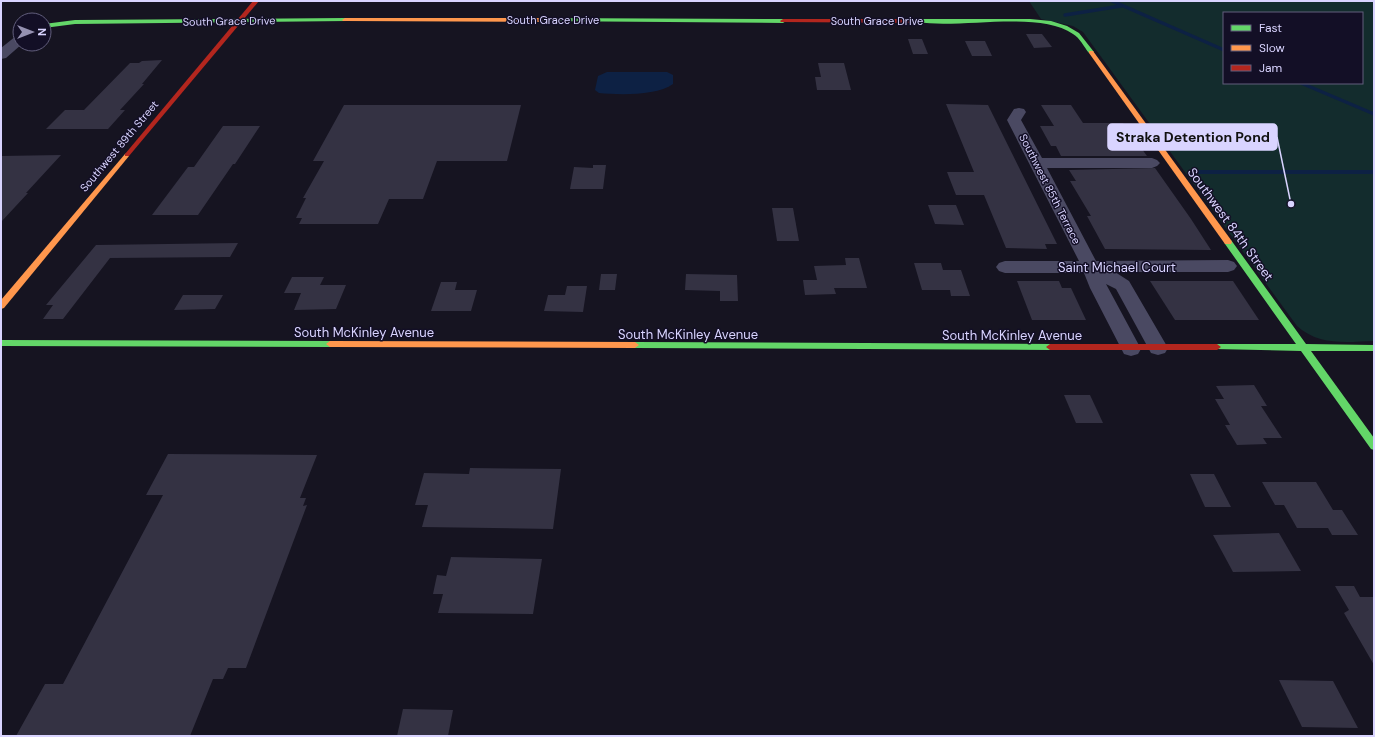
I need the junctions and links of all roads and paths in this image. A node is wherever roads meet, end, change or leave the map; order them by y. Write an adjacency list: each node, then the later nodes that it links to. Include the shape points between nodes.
1 (256, 1): 2 (street, Southwest 89th Street)
2 (240, 21): 3 (street, South Grace Drive, via 75,22); 4 (street, South Grace Drive, via 1030,21); 13 (street, Southwest 89th Street)
3 (52, 25)
4 (1061, 26): 16 (street, Southwest 84th Street, via 1074,31 1082,39)
5 (12, 46): 6 (street)
6 (1, 55)
7 (1019, 112): 8 (street, Southwest 85th Terrace, via 1014,120)
8 (1037, 163): 9 (street); 12 (street, Southwest 85th Terrace)
9 (1152, 163)
10 (1228, 266): 12 (street, Saint Michael Court)
11 (1005, 267): 12 (street, Saint Michael Court)
12 (1091, 267): 15 (street, via 1123,286); 18 (street, Southwest 85th Terrace, via 1099,288)
13 (1, 306)
14 (1, 344): 18 (street, South McKinley Avenue)
15 (1158, 348): 16 (street, South McKinley Avenue); 18 (street, South McKinley Avenue)
16 (1304, 348): 17 (street, South McKinley Avenue); 19 (street, Southwest 84th Street)
17 (1374, 348)
18 (1131, 349)
19 (1374, 446)

